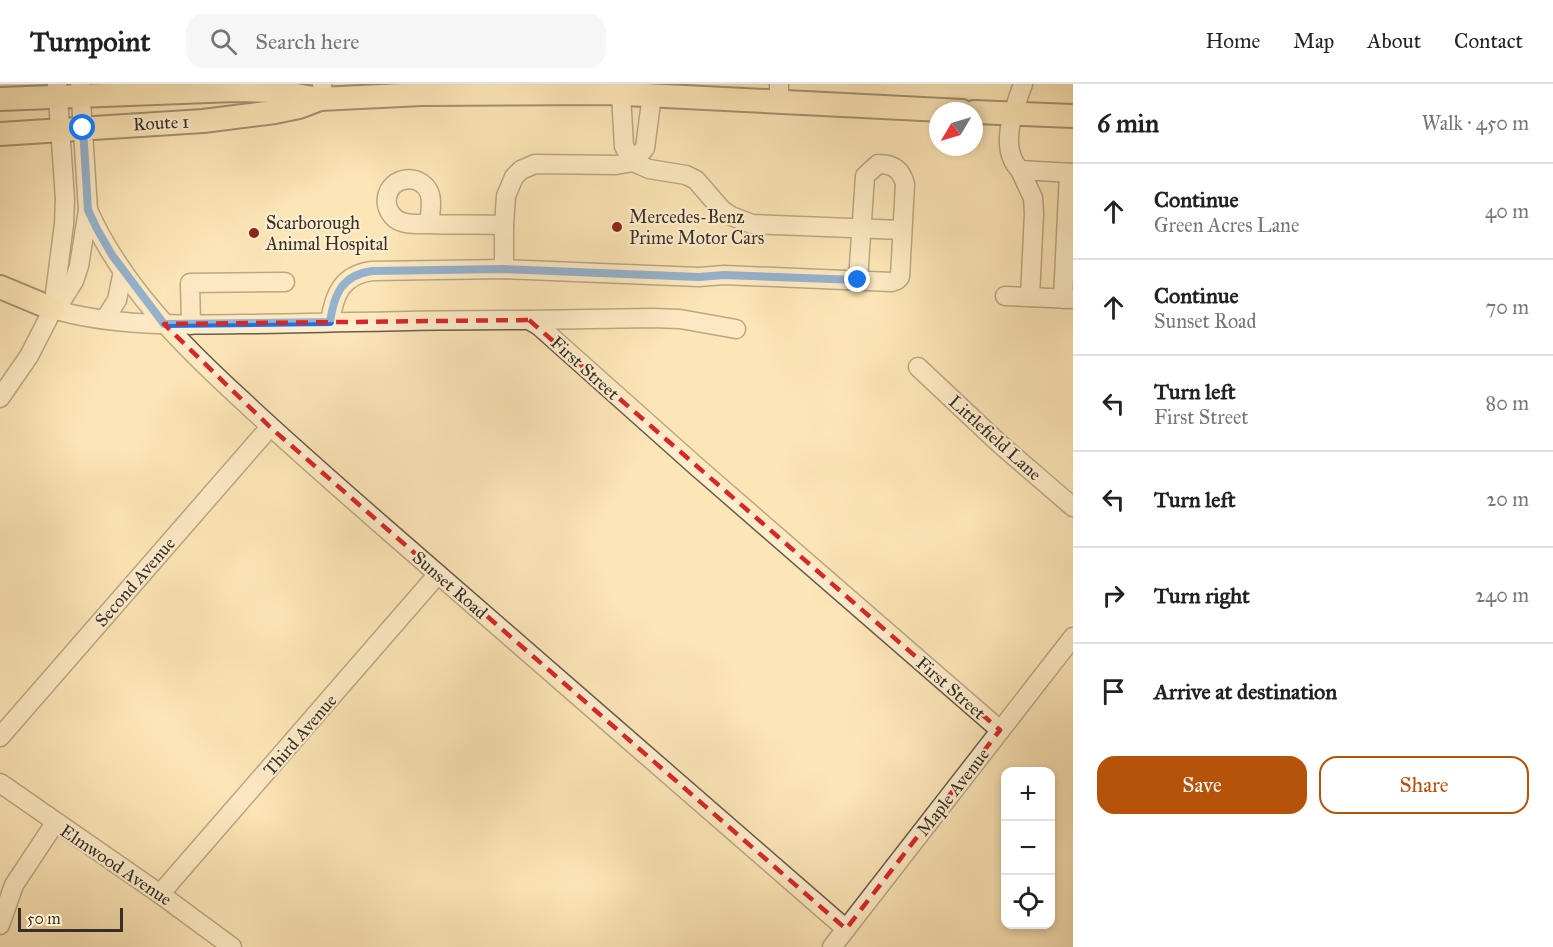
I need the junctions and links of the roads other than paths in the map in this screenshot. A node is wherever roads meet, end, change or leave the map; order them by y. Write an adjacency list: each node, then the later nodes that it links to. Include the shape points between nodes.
1 (1023, 84): 14 (street)
2 (234, 87): 3 (main road, Route 1); 6 (main road, Route 1)
3 (284, 88): 10 (main road, Route 1)
4 (510, 88): 5 (main road, Route 1); 7 (main road, Route 1)
5 (560, 88): 8 (main road, Route 1)
6 (69, 90): 11 (main road, Route 1); 16 (street)
7 (351, 91): 10 (main road, Route 1)
8 (636, 92): 9 (main road, Route 1); 18 (street, via 624,146); 18 (street, via 645,148)
9 (779, 93): 12 (main road, Route 1)
10 (322, 94): 16 (main road, Route 1, via 299,107 255,116)
11 (0, 99)
12 (929, 108)
13 (983, 112): 14 (main road)
14 (1013, 114): 15 (main road); 19 (street, via 1009,150)
15 (1073, 116)
16 (72, 128): 17 (main road, Route 1); 21 (street); 34 (street, via 64,172 64,224)
17 (0, 134)
18 (633, 162): 23 (street, via 527,167 508,187); 24 (street, via 696,180 722,210 742,222)
19 (1020, 170): 20 (street); 32 (street, via 1033,198)
20 (1071, 173): 33 (street)
21 (88, 210): 27 (street, Sunset Road); 34 (street, via 80,266 68,291)
22 (429, 224): 23 (street)
23 (504, 225): 26 (street)
24 (861, 228): 25 (street); 25 (street, via 864,176 878,164 886,164 898,169 905,184); 28 (street)
25 (902, 230): 28 (street, via 900,277 892,282)
26 (504, 269): 28 (street); 37 (street, via 362,272 341,287)
27 (123, 271): 35 (street, via 117,300); 38 (street, Sunset Road)
28 (858, 280)
29 (285, 282): 39 (street, via 190,283)
30 (0, 287): 34 (main road)
31 (1005, 296): 32 (street)
32 (1030, 297): 33 (street)
33 (1068, 299)
34 (53, 309): 35 (street, via 73,316); 42 (street, via 29,356)
35 (105, 319): 38 (street)
36 (529, 320): 37 (street); 40 (street, via 671,319); 47 (street, First Street)
37 (330, 322): 39 (street)
38 (164, 324): 39 (street); 43 (street, Sunset Road)
39 (191, 325)
40 (736, 329)
41 (918, 367): 44 (street, Littlefield Lane)
42 (0, 398)
43 (270, 427): 45 (street, Sunset Road); 48 (street, Second Avenue)
44 (1073, 507)
45 (438, 574): 51 (street, Third Avenue); 53 (street, Sunset Road)
46 (1073, 637): 47 (street, Maple Avenue)
47 (1000, 730): 53 (street, Maple Avenue)
48 (0, 737)
49 (0, 783): 50 (street, Elmwood Avenue)
50 (55, 823): 51 (street, Elmwood Avenue); 52 (street, via 14,885)
51 (160, 894): 54 (street, Elmwood Avenue)
52 (0, 925)
53 (846, 928): 55 (street, Maple Avenue)
54 (232, 947)
55 (832, 947)

